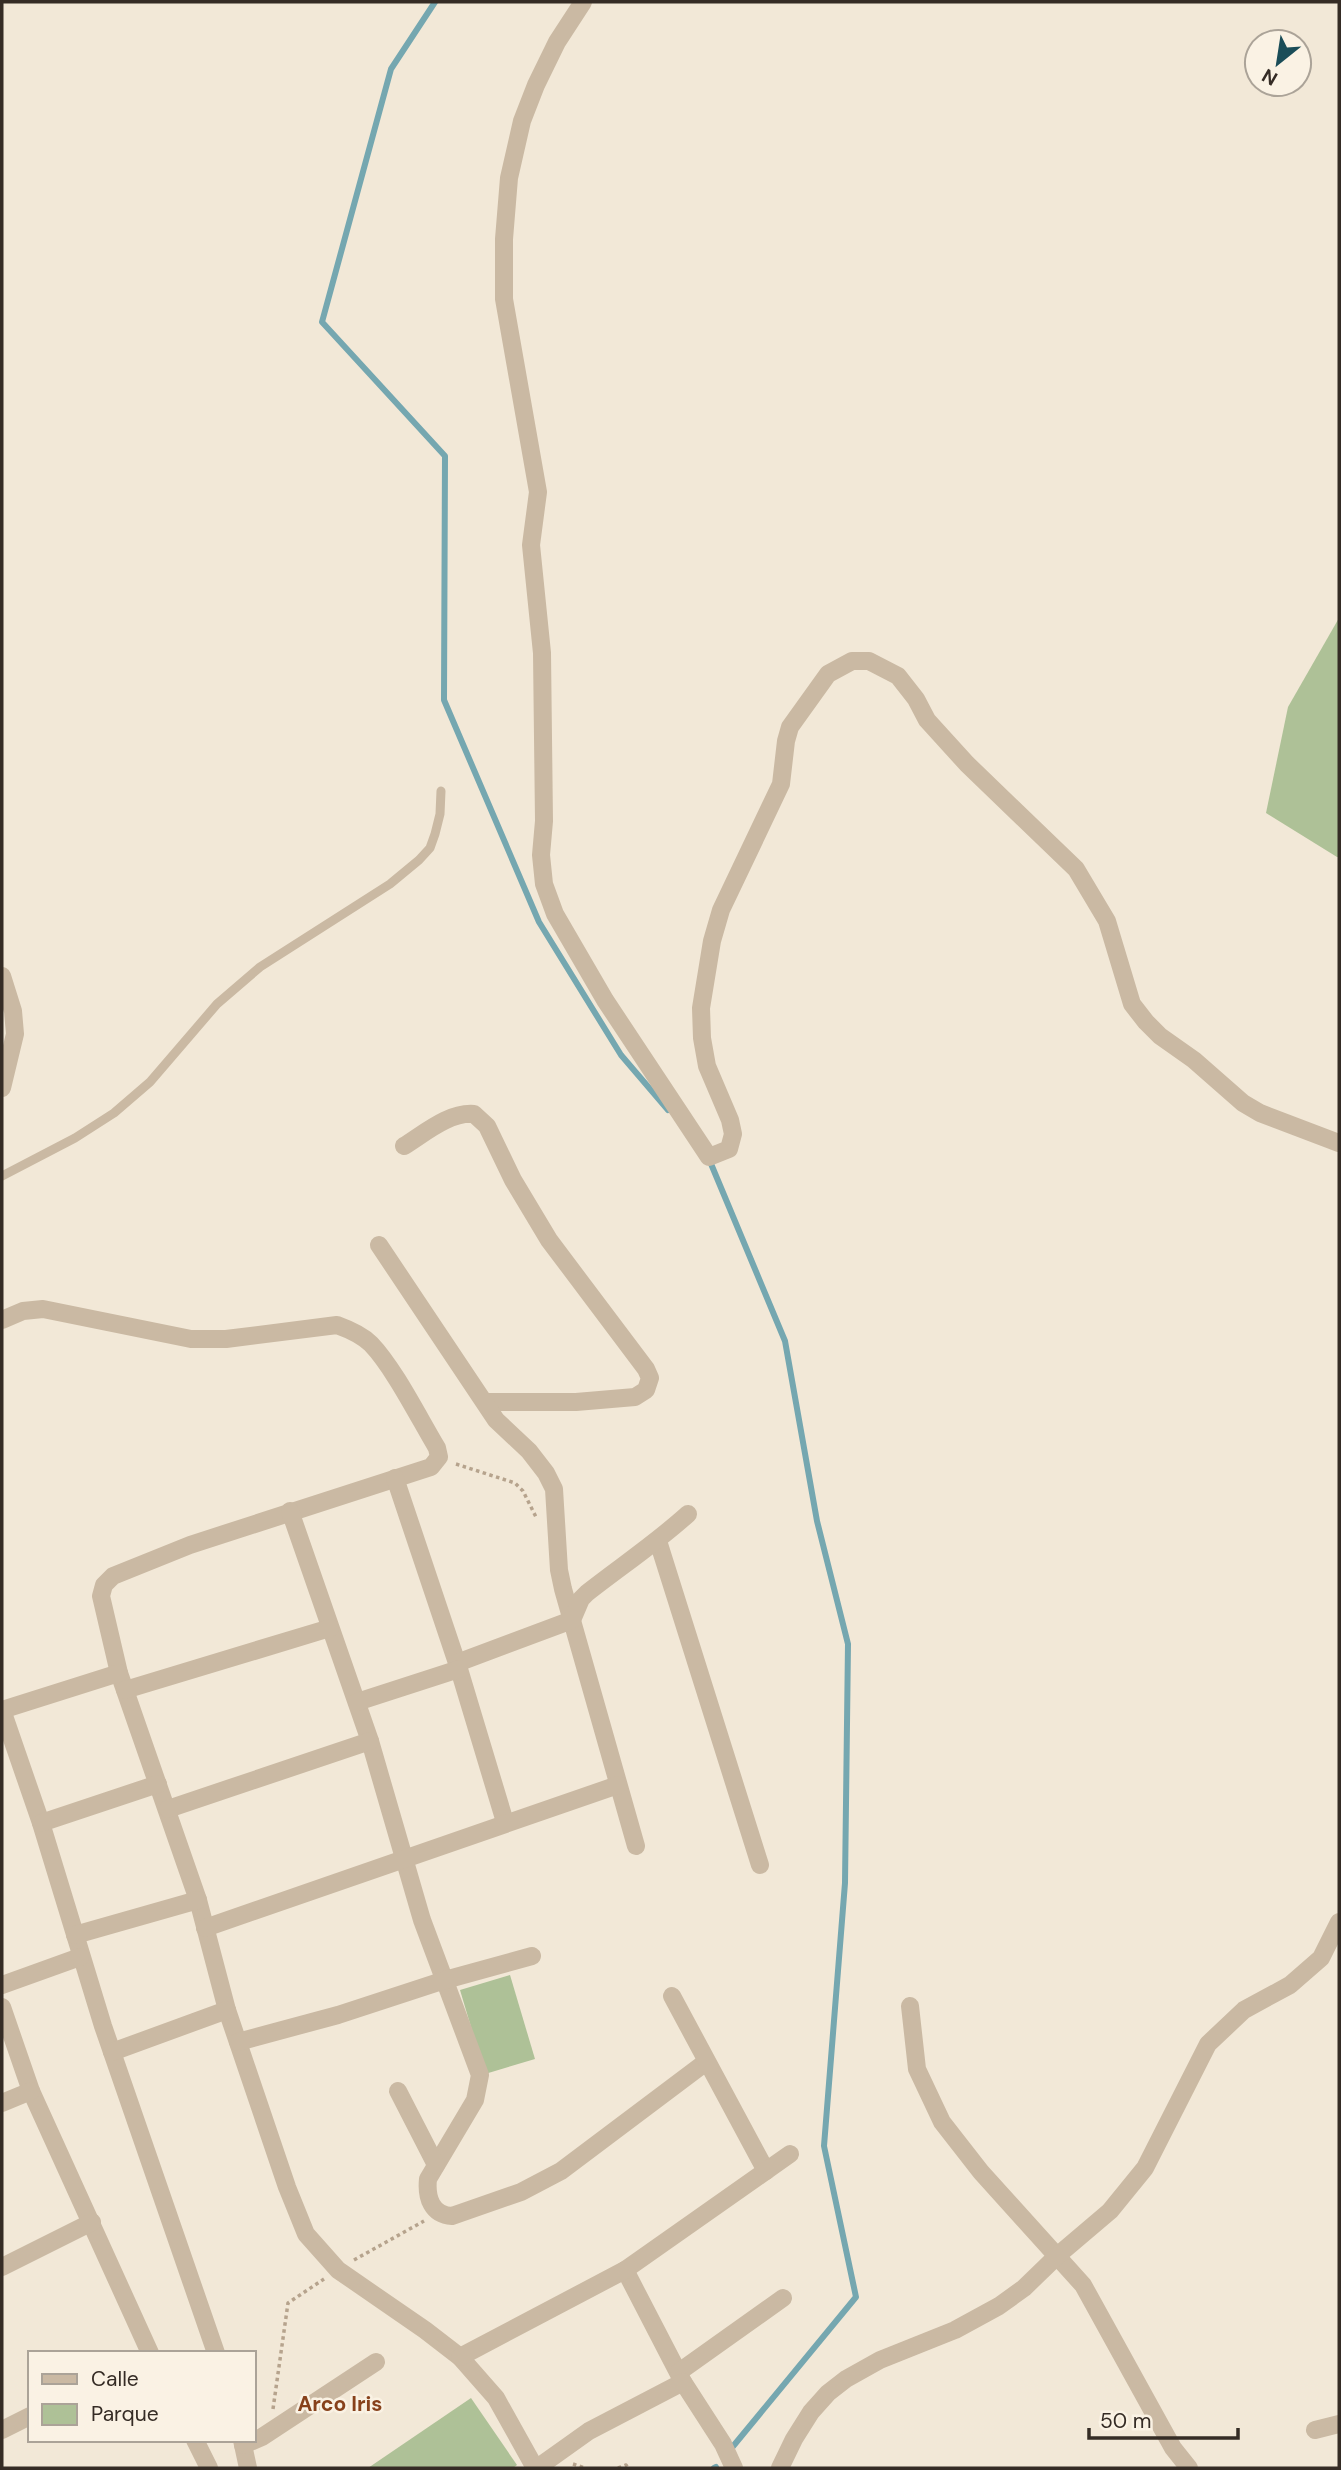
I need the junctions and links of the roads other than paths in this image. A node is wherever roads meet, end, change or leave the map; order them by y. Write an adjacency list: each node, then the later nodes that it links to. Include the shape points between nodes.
1 (583, 2): 5 (street, via 557,42 522,121 509,178 504,239 504,299 538,492 531,544 542,653 544,884 555,914 605,1000 709,1157 729,1149 733,1133 707,1066 702,1038 701,1008 712,940 721,910 781,784 790,727 828,674 852,661 869,661 898,676 927,720 958,755 1076,869 1107,921 1132,1004 1146,1022 1260,1113)
2 (441, 791): 7 (lane, via 435,834 419,860 390,884 260,967 217,1004 150,1082 114,1113)
3 (2, 976): 4 (street, via 15,1034)
4 (2, 1088)
5 (1339, 1143)
6 (404, 1146): 10 (street, via 448,1119 474,1114 486,1126 549,1240 649,1378 646,1390 635,1397)
7 (2, 1176)
8 (379, 1245): 10 (street)
9 (2, 1320): 11 (street, via 43,1309 191,1339 337,1325 370,1343 437,1448 439,1457 431,1467)
10 (485, 1402): 15 (street, via 496,1420 529,1451 554,1489 559,1570)
11 (395, 1478): 12 (street); 17 (street)
12 (290, 1511): 16 (street); 18 (street, via 168,1554 113,1576 103,1585 103,1611)
13 (688, 1514): 14 (street)
14 (658, 1541): 15 (street, via 587,1593); 29 (street)
15 (572, 1620): 17 (street); 23 (street)
16 (330, 1628): 18 (street); 19 (street)
17 (458, 1666): 19 (street); 25 (street)
18 (122, 1682): 20 (street); 22 (street)
19 (357, 1702): 21 (street)
20 (2, 1710): 26 (street)
21 (370, 1741): 24 (street); 28 (street)
22 (159, 1784): 24 (street); 26 (street)
23 (618, 1784): 25 (street); 27 (street)
24 (168, 1809): 30 (street)
25 (505, 1822): 28 (street)
26 (41, 1824): 33 (street)
27 (636, 1846)
28 (404, 1860): 32 (street); 36 (street)
29 (760, 1865)
30 (198, 1900): 32 (street); 33 (street)
31 (1339, 1922): 52 (street, via 1321,1958 1290,1985 1244,2010 1208,2045 1145,2168 1110,2210)
32 (205, 1928): 41 (street)
33 (75, 1936): 35 (street)
34 (532, 1956): 36 (street)
35 (80, 1957): 37 (street); 43 (street)
36 (445, 1980): 42 (street); 49 (street, via 480,2075 475,2100)
37 (2, 1985)
38 (673, 1996): 44 (street)
39 (2, 2007): 45 (street)
40 (910, 2007): 52 (street, via 917,2069 942,2122)
41 (227, 2010): 42 (street); 43 (street)
42 (238, 2042): 58 (street, via 306,2234 338,2270)
43 (112, 2052): 57 (street)
44 (706, 2062): 49 (street, via 561,2171 521,2192 452,2216 438,2213 427,2188); 50 (street)
45 (31, 2091): 47 (street); 51 (street)
46 (398, 2091): 49 (street)
47 (2, 2104)
48 (790, 2154): 50 (street)
49 (436, 2165)
50 (766, 2171): 54 (street)
51 (92, 2222): 53 (street); 56 (street)
52 (1056, 2256): 72 (street, via 999,2306 846,2379 811,2412); 73 (street, via 1083,2285 1173,2448)
53 (2, 2267)
54 (625, 2270): 58 (street); 60 (street)
55 (783, 2298): 60 (street)
56 (149, 2351)
57 (215, 2351)
58 (460, 2357): 70 (street, via 496,2398)
59 (376, 2362): 65 (street)
60 (681, 2377): 70 (street); 71 (street)
61 (28, 2417): 63 (street)
62 (1339, 2424): 64 (street)
63 (2, 2430)
64 (1315, 2430)
65 (256, 2439)
66 (196, 2442): 68 (street)
67 (242, 2443): 69 (street)
68 (209, 2468)
69 (248, 2468)
70 (536, 2468)
71 (734, 2468)
72 (780, 2468)
73 (1189, 2468)

